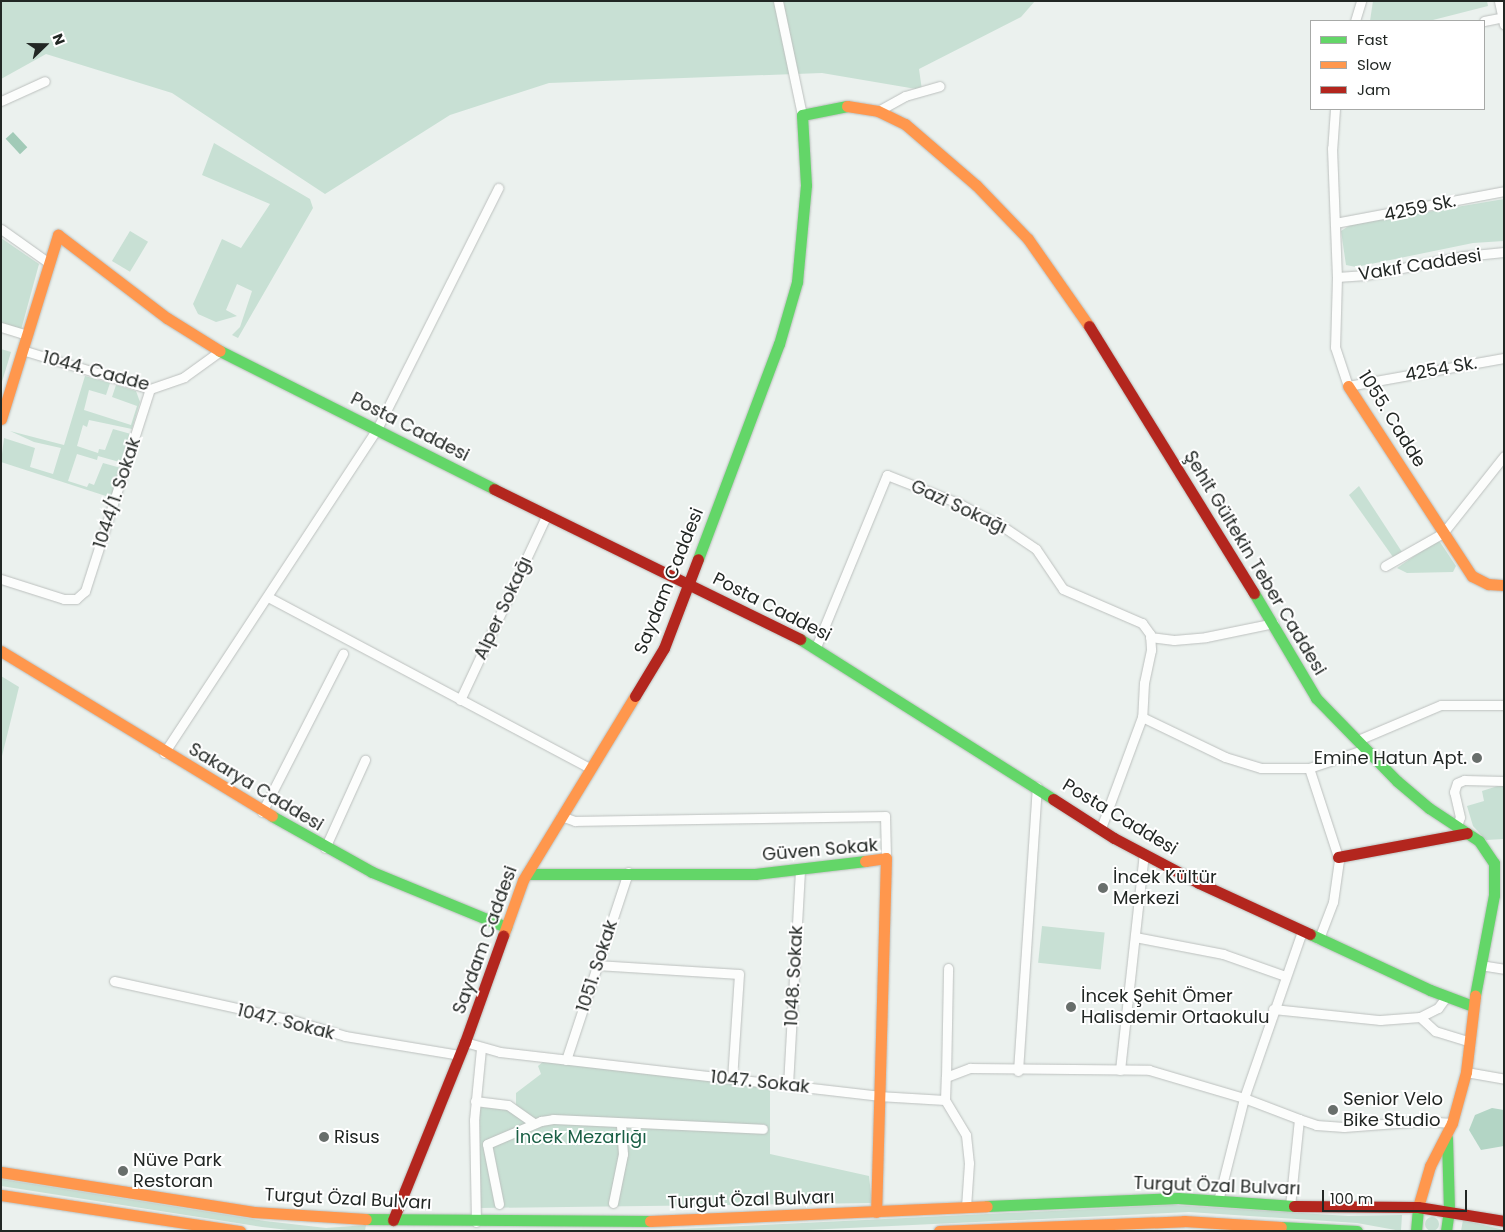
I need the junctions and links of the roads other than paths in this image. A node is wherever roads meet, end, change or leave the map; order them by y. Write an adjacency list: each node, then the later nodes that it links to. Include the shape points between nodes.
1 (778, 1): 12 (street, Saydam Caddesi)
2 (1361, 1): 5 (street)
3 (1499, 1): 4 (street)
4 (1503, 19): 6 (street)
5 (1356, 20)
6 (1485, 21)
7 (45, 81): 9 (street)
8 (940, 86): 11 (street, via 905,96)
9 (1, 101)
10 (1335, 110): 15 (street, 1055. Cadde, via 1332,148)
11 (878, 111): 12 (street, Şehit Gültekin Teber Caddesi, via 847,106); 37 (street, Şehit Gültekin Teber Caddesi, via 905,124 976,185 1008,215 1040,253)
12 (802, 114): 34 (street, Saydam Caddesi, via 806,185 797,282 779,344)
13 (498, 188): 28 (street)
14 (1504, 191): 15 (street, 4259 Sk.)
15 (1335, 223): 19 (street, 1055. Cadde)
16 (1, 229): 18 (street)
17 (1504, 252): 19 (street, Vakıf Caddesi, via 1464,256 1366,275)
18 (48, 263): 21 (street); 23 (street, Posta Caddesi, via 58,235 167,318)
19 (1337, 276): 25 (street, 1055. Cadde, via 1335,347)
20 (1, 327): 21 (street, 1044. Cadde)
21 (27, 335): 22 (street)
22 (22, 350): 26 (street, 1044. Cadde); 27 (street)
23 (220, 351): 26 (street, 1044. Cadde, via 184,376); 28 (street, Posta Caddesi)
24 (1504, 358): 25 (street, 4254 Sk.)
25 (1348, 386): 31 (street, 1055. Cadde)
26 (150, 389): 33 (street, 1044/1. Sokak, via 88,584 80,596 64,599)
27 (1, 419)
28 (378, 429): 30 (street, Posta Caddesi); 36 (street)
29 (1504, 456): 31 (street)
30 (546, 516): 34 (street, Posta Caddesi); 42 (street, Alper Sokağı)
31 (1443, 533): 32 (street); 35 (street, 1055. Cadde, via 1472,576 1488,584)
32 (1385, 566)
33 (1, 580)
34 (688, 585): 39 (street, Posta Caddesi); 49 (street, Saydam Caddesi, via 658,660)
35 (1504, 585)
36 (268, 598): 42 (street); 47 (street)
37 (1274, 622): 38 (street, via 1206,637 1174,640); 45 (street, Şehit Gültekin Teber Caddesi, via 1295,666 1316,698)
38 (1150, 637): 39 (street, Gazi Sokağı, via 1146,627 1133,617 1057,585 1036,549 1018,536 958,503 887,475); 44 (street)
39 (816, 647): 52 (street, Posta Caddesi)
40 (1, 651): 47 (street, Sakarya Caddesi)
41 (343, 654): 53 (street)
42 (460, 700): 49 (street)
43 (1504, 705): 45 (street, via 1441,705)
44 (1142, 717): 50 (street, via 1204,748 1246,764 1280,770); 55 (street)
45 (1358, 740): 46 (street, Şehit Gültekin Teber Caddesi)
46 (1366, 749): 50 (street); 56 (street, Şehit Gültekin Teber Caddesi, via 1403,786)
47 (164, 753): 53 (street, Sakarya Caddesi)
48 (364, 760): 57 (street)
49 (590, 768): 54 (street, Saydam Caddesi)
50 (1309, 768): 59 (street)
51 (1504, 781): 56 (street, via 1464,780 1457,783 1454,792)
52 (1037, 787): 55 (street, Posta Caddesi); 85 (street)
53 (262, 812): 57 (street, Sakarya Caddesi)
54 (561, 816): 60 (street, via 575,821 885,816); 64 (street, Saydam Caddesi)
55 (1101, 828): 58 (street, Posta Caddesi)
56 (1462, 829): 59 (street); 61 (street, Şehit Gültekin Teber Caddesi)
57 (325, 848): 65 (street, Sakarya Caddesi, via 372,872)
58 (1144, 854): 66 (street, Posta Caddesi); 67 (street)
59 (1338, 856): 68 (street, via 1333,902)
60 (886, 858): 62 (street, Güven Sokak); 91 (street, Güven Sokak)
61 (1499, 860): 70 (street, Şehit Gültekin Teber Caddesi)
62 (800, 868): 63 (street, Güven Sokak, via 756,874); 90 (street, 1048. Sokak)
63 (628, 872): 64 (street, Güven Sokak); 69 (street, 1051. Sokak)
64 (527, 874): 65 (street, Saydam Caddesi)
65 (506, 927): 80 (street, Saydam Caddesi)
66 (1302, 931): 68 (street, Posta Caddesi); 73 (street)
67 (1135, 938): 73 (street, via 1223,954); 84 (street)
68 (1319, 938): 75 (street, Posta Caddesi)
69 (598, 965): 83 (street, 1051. Sokak); 88 (street, via 739,974)
70 (1480, 965): 72 (street); 76 (street, Şehit Gültekin Teber Caddesi)
71 (948, 968): 87 (street)
72 (1504, 969)
73 (1285, 976): 77 (street)
74 (114, 981): 82 (street, 1047. Sokak, via 296,1021 344,1036)
75 (1446, 997): 76 (street, Posta Caddesi); 78 (street, via 1438,1008)
76 (1473, 1006): 79 (street, Şehit Gültekin Teber Caddesi)
77 (1273, 1009): 78 (street, via 1380,1020); 92 (street)
78 (1420, 1017): 79 (street, via 1435,1031)
79 (1468, 1041): 86 (street, Şehit Gültekin Teber Caddesi)
80 (465, 1042): 81 (street, 1047. Sokak); 82 (street, Saydam Caddesi)
81 (481, 1048): 83 (street, 1047. Sokak); 94 (street)
82 (460, 1055): 111 (street, Saydam Caddesi)
83 (566, 1060): 88 (street, 1047. Sokak)
84 (1120, 1070): 85 (street); 92 (street, via 1149,1070)
85 (1018, 1071): 87 (street, via 970,1068)
86 (1466, 1072): 89 (street); 98 (street, Şehit Gültekin Teber Caddesi)
87 (946, 1077): 93 (street)
88 (732, 1079): 90 (street, 1047. Sokak)
89 (1504, 1079)
90 (788, 1085): 91 (street, 1047. Sokak)
91 (878, 1096): 93 (street, 1047. Sokak); 110 (street, Güven Sokak)
92 (1244, 1098): 95 (street); 103 (street)
93 (945, 1100): 107 (street, via 966,1135 969,1164)
94 (475, 1101): 97 (street, via 508,1105); 113 (street)
95 (1299, 1119): 98 (street, via 1316,1125 1344,1127 1423,1121); 106 (street)
96 (621, 1122): 97 (street, via 553,1119); 99 (street); 104 (street, via 624,1154)
97 (534, 1123): 105 (street, via 487,1144)
98 (1452, 1123): 100 (street, Şehit Gültekin Teber Caddesi)
99 (763, 1129)
100 (1447, 1138): 108 (street, via 1430,1166); 109 (street)
101 (1, 1172): 111 (street, Turgut Özal Bulvarı, via 254,1212 305,1218)
102 (1, 1194): 117 (street)
103 (1218, 1201): 106 (street, Turgut Özal Bulvarı); 107 (street, Turgut Özal Bulvarı, via 1178,1198)
104 (614, 1203)
105 (499, 1204)
106 (1290, 1206): 108 (street, Turgut Özal Bulvarı)
107 (966, 1207): 110 (street, Turgut Özal Bulvarı)
108 (1418, 1207): 109 (street, Turgut Özal Bulvarı); 122 (street)
109 (1449, 1210): 112 (street, Turgut Özal Bulvarı); 123 (street)
110 (876, 1212): 113 (street, Turgut Özal Bulvarı, via 693,1220)
111 (393, 1220): 113 (street, Turgut Özal Bulvarı); 118 (street); 119 (street, via 403,1223)
112 (1504, 1221)
113 (476, 1222)
114 (1106, 1227): 115 (street, Turgut Özal Bulvarı, via 1184,1221); 116 (street, Turgut Özal Bulvarı)
115 (1285, 1228): 121 (street, Turgut Özal Bulvarı)
116 (995, 1229): 120 (street, Turgut Özal Bulvarı)
117 (240, 1231)
118 (379, 1231)
119 (409, 1231)
120 (939, 1231)
121 (1357, 1231)
122 (1416, 1231)
123 (1446, 1231)

